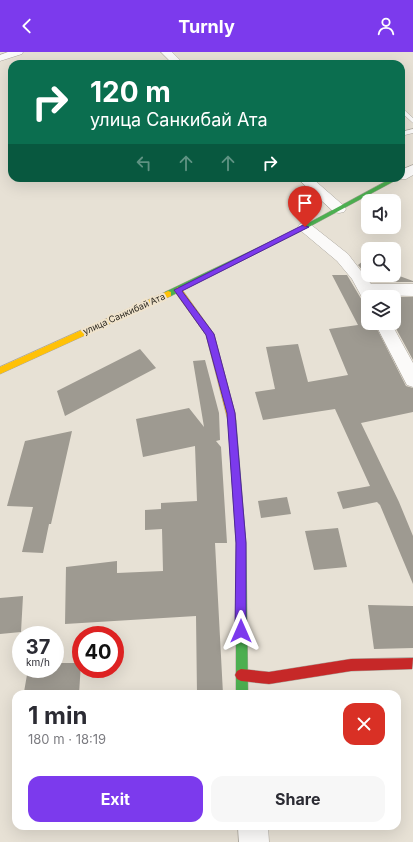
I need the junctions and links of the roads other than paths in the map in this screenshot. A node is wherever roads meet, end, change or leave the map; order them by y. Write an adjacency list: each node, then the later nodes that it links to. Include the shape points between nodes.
1 (18, 52): 3 (street)
2 (166, 52): 4 (street)
3 (0, 58)
4 (175, 60)
5 (405, 113): 6 (lane)
6 (413, 120)
7 (309, 182): 9 (street)
8 (390, 182): 9 (street, улица Санкибай Ата)
9 (339, 209): 10 (street, улица Санкибай Ата)
10 (305, 227): 11 (street, улица Санкибай Ата); 12 (street, via 338,252 354,270)
11 (178, 290): 16 (street, улица Санкибай Ата); 19 (street, via 210,334 231,413 241,543)
12 (366, 290)
13 (413, 290): 14 (street)
14 (401, 291)
15 (387, 330): 17 (street)
16 (0, 371)
17 (413, 380)
18 (412, 663): 19 (street, via 351,665 269,678)
19 (241, 675): 20 (street)
20 (242, 690)
21 (253, 830): 22 (street)
22 (254, 842)

